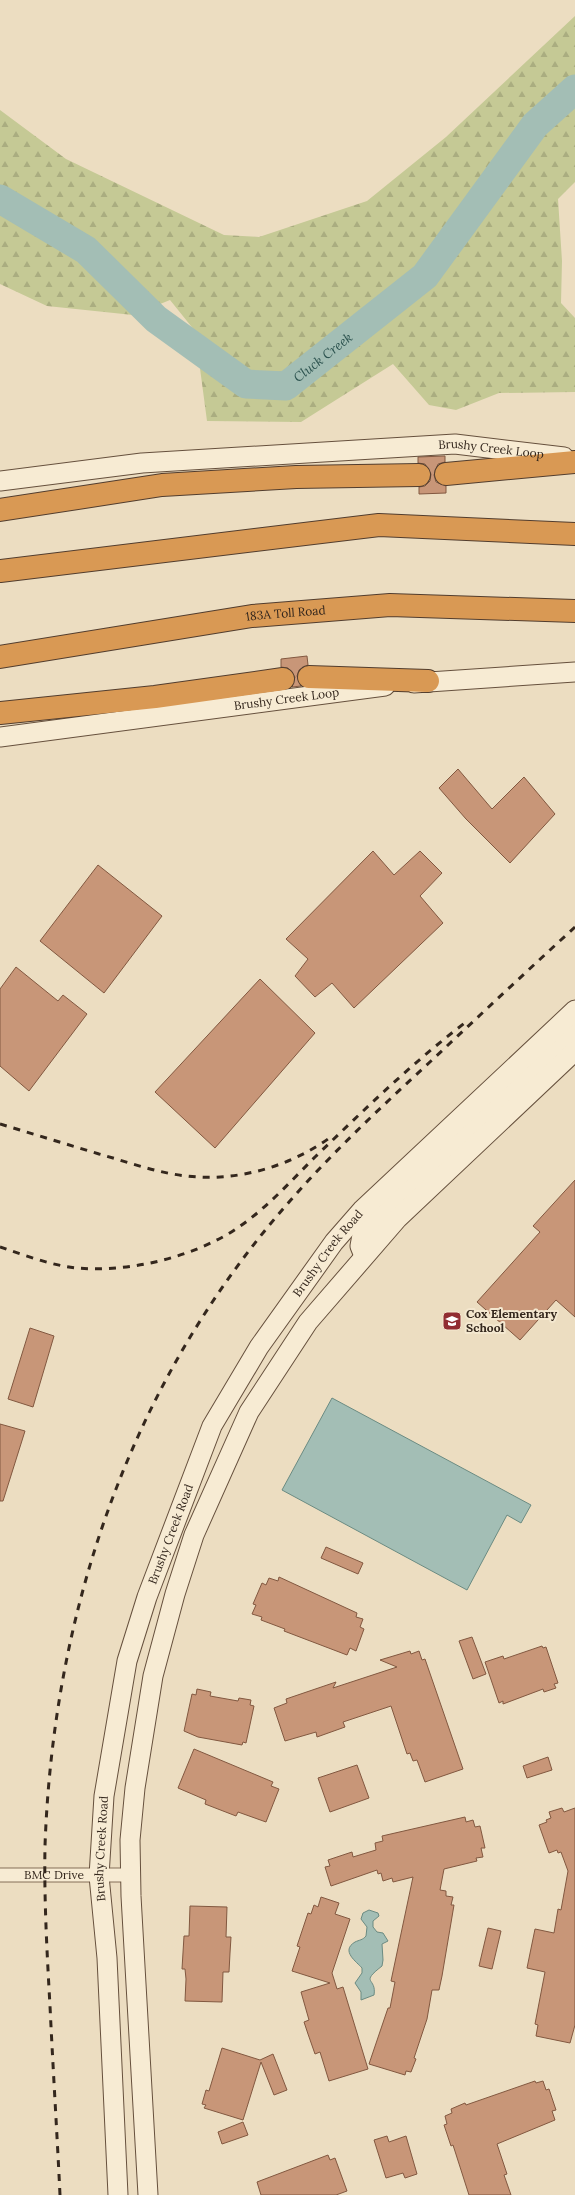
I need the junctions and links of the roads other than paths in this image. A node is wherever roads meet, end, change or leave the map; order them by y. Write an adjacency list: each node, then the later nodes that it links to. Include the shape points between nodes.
1 (575, 460): 2 (highway); 4 (main road, Brushy Creek Loop, via 455,444 142,463)
2 (446, 474)
3 (419, 475): 5 (highway, via 296,476 162,485)
4 (0, 481)
5 (0, 510)
6 (575, 534): 7 (highway, via 379,525)
7 (0, 571)
8 (575, 611): 9 (highway, 183A Toll Road, via 390,605 252,616)
9 (0, 657)
10 (575, 672): 13 (main road, Brushy Creek Loop)
11 (309, 677): 13 (highway)
12 (283, 679): 14 (highway, via 155,697)
13 (428, 681): 15 (main road, Brushy Creek Loop)
14 (0, 714)
15 (0, 736)
16 (575, 1010): 22 (main road, Brushy Creek Road, via 362,1210 334,1242 259,1347 212,1426 147,1597 126,1661 104,1796)
17 (575, 1032): 19 (main road, via 373,1222 362,1236 360,1246)
18 (575, 1052): 19 (main road, Brushy Creek Road, via 398,1218)
19 (364, 1256): 20 (main road, Brushy Creek Road, via 308,1322 249,1412 194,1535 153,1676 135,1788 130,1840)
20 (132, 1875): 22 (street, BMC Drive); 24 (main road, Brushy Creek Road, via 131,1896)
21 (0, 1876): 22 (street, BMC Drive)
22 (99, 1876): 23 (main road, Brushy Creek Road, via 107,1958)
23 (118, 2195)
24 (148, 2195)

